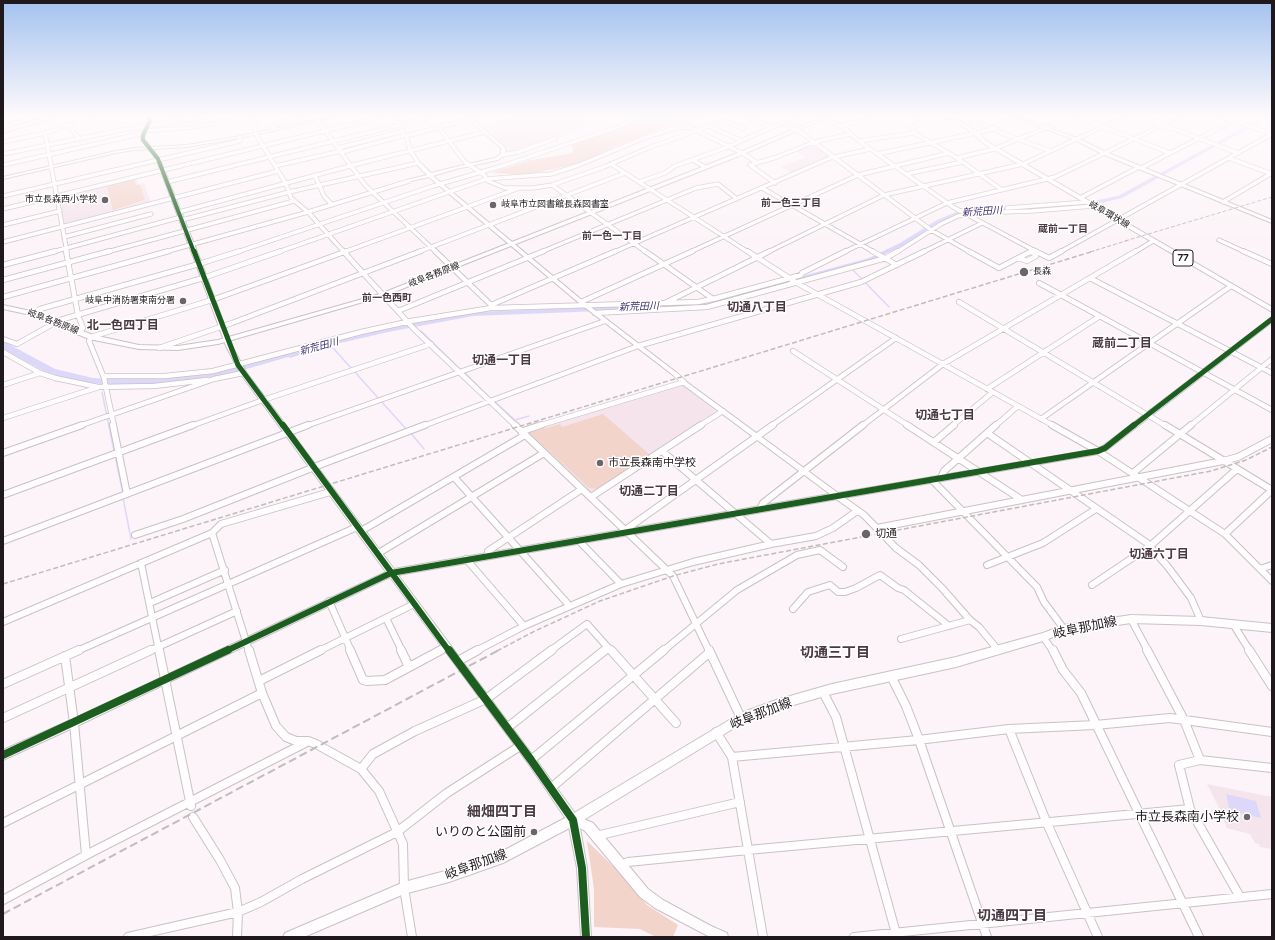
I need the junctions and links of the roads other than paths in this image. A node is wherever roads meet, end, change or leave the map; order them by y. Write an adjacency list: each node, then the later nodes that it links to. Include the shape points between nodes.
1 (25, 160): 39 (street)
2 (51, 160): 40 (street)
3 (80, 160): 40 (street)
4 (158, 160): 46 (street); 64 (street)
5 (205, 160): 46 (street)
6 (257, 160): 61 (street)
7 (271, 160): 41 (street)
8 (300, 160): 41 (street)
9 (347, 160): 42 (street)
10 (377, 160): 42 (street)
11 (416, 160): 35 (street)
12 (463, 160): 36 (street)
13 (491, 160): 36 (street)
14 (518, 160): 48 (street)
15 (591, 160): 58 (street, via 551,174)
16 (621, 160): 37 (street)
17 (693, 160): 44 (street); 62 (street)
18 (724, 160): 44 (main road, 岐阜各務原線)
19 (753, 160): 33 (street)
20 (765, 160): 33 (street)
21 (827, 160): 63 (street)
22 (838, 160): 56 (street)
23 (886, 160): 43 (street)
24 (920, 160): 43 (street)
25 (960, 160): 34 (street)
26 (1016, 160): 38 (main road, 岐阜環状線 / 77)
27 (1032, 160): 38 (street)
28 (1090, 160): 59 (street)
29 (1120, 160): 45 (street)
30 (1156, 160): 45 (street)
31 (1226, 160): 67 (street)
32 (1234, 160): 50 (street)
33 (756, 162): 63 (street, via 750,165)
34 (963, 162): 51 (street); 52 (street)
35 (419, 164): 53 (street); 55 (street)
36 (469, 164): 48 (street); 53 (street)
37 (611, 164): 49 (street); 68 (street)
38 (1023, 164): 52 (street); 59 (main road, 岐阜環状線 / 77)
39 (3, 165)
40 (52, 166): 57 (street); 64 (street)
41 (275, 166): 47 (street)
42 (350, 166): 54 (street); 55 (street)
43 (895, 166): 51 (street); 56 (street)
44 (706, 167): 73 (main road, 岐阜各務原線)
45 (1140, 168): 67 (street); 83 (street)
46 (162, 170): 61 (street); 80 (street)
47 (278, 171): 65 (street); 82 (street)
48 (481, 172): 58 (street); 66 (street)
49 (625, 173): 62 (street); 78 (street)
50 (1271, 173): 88 (street)
51 (906, 174): 70 (street)
52 (979, 174): 70 (street); 74 (street)
53 (430, 175): 60 (street); 66 (street)
54 (315, 176): 65 (street); 69 (street)
55 (358, 176): 69 (street); 77 (street)
56 (858, 176): 81 (street); 93 (street)
57 (3, 177)
58 (486, 179): 71 (street, via 505,188); 75 (street)
59 (1049, 180): 74 (street); 83 (main road, 岐阜環状線 / 77)
60 (409, 181): 77 (street)
61 (167, 182): 82 (street)
62 (639, 182): 73 (street)
63 (775, 182): 72 (street)
64 (54, 184): 79 (street); 80 (street)
65 (286, 184): 76 (street); 104 (street)
66 (441, 184): 75 (street); 89 (street)
67 (1181, 184): 88 (street); 107 (street)
68 (552, 185): 71 (street); 78 (street)
69 (318, 186): 76 (street); 92 (street)
70 (922, 186): 81 (street); 90 (street)
71 (519, 188): 95 (street)
72 (762, 188): 84 (street); 93 (street)
73 (650, 189): 85 (street); 101 (main road, 岐阜各務原線)
74 (1002, 190): 90 (street)
75 (449, 191): 95 (street); 98 (street)
76 (289, 192): 86 (street); 104 (street)
77 (372, 192): 89 (street); 92 (street)
78 (568, 195): 101 (street); 114 (street)
79 (3, 196)
80 (56, 196): 96 (street); 97 (street)
81 (884, 196): 106 (street); 111 (street)
82 (174, 198): 91 (street); 104 (street)
83 (1080, 198): 87 (main road, 岐阜環状線 / 77)
84 (737, 199): 85 (street, via 718,184 696,188); 105 (street)
85 (667, 200): 105 (street); 110 (street)
86 (294, 201): 100 (street); 118 (street)
87 (1086, 202): 94 (main road, 岐阜環状線 / 77); 99 (street)
88 (1223, 202): 108 (street)
89 (384, 203): 98 (street); 113 (street)
90 (947, 203): 99 (street); 106 (street)
91 (152, 204): 102 (street); 116 (street)
92 (332, 205): 100 (street)
93 (793, 205): 111 (street); 122 (street)
94 (1094, 206): 103 (street); 107 (main road, 岐阜環状線 / 77)
95 (468, 207): 114 (street); 117 (street)
96 (3, 209)
97 (60, 211): 115 (street); 116 (street)
98 (394, 211): 117 (street); 120 (street)
99 (960, 211): 103 (street)
100 (308, 212): 113 (street); 129 (street)
101 (591, 212): 110 (street); 130 (main road, 岐阜各務原線)
102 (151, 214): 112 (street); 121 (street)
103 (966, 214): 109 (street); 119 (street, via 950,219)
104 (181, 216): 112 (street); 118 (street)
105 (694, 217): 122 (street); 127 (street)
106 (914, 218): 119 (street); 128 (street)
107 (1118, 220): 125 (main road, 岐阜環状線 / 77); 133 (street, via 1049,258)
108 (1272, 222)
109 (982, 223): 123 (street); 133 (street)
110 (608, 224): 127 (street); 135 (street)
111 (826, 224): 128 (street); 136 (street)
112 (150, 225): 131 (street)
113 (320, 225): 120 (street); 139 (street)
114 (489, 225): 130 (street); 132 (street)
115 (3, 226)
116 (62, 227): 121 (street); 126 (street)
117 (410, 228): 132 (street); 134 (street)
118 (186, 231): 129 (street); 138 (street)
119 (931, 231): 123 (street); 137 (street)
120 (328, 234): 134 (street); 147 (street)
121 (64, 237): 131 (street)
122 (724, 237): 136 (street); 140 (street)
123 (948, 240): 133 (street, via 999,268); 141 (street)
124 (1219, 240): 142 (street)
125 (1154, 241): 149 (street); 155 (main road, 岐阜環状線 / 77)
126 (3, 242)
127 (635, 243): 140 (street); 150 (street)
128 (861, 243): 137 (street); 148 (street, via 801,275)
129 (192, 244): 139 (street); 146 (street)
130 (512, 244): 135 (street); 144 (main road, 岐阜各務原線)
131 (66, 248): 138 (street); 143 (street)
132 (430, 248): 144 (street); 145 (street)
133 (1034, 250)
134 (344, 252): 145 (street); 163 (street)
135 (528, 257): 150 (street); 152 (street)
136 (757, 257): 148 (street); 156 (street)
137 (885, 257): 141 (street); 153 (street)
138 (69, 262): 146 (street); 151 (street)
139 (199, 264): 147 (street); 161 (street)
140 (664, 264): 156 (street); 166 (street)
141 (897, 264): 157 (street, via 865,281)
142 (1272, 264)
143 (3, 265)
144 (452, 268): 152 (street); 158 (main road, 岐阜各務原線)
145 (363, 273): 158 (street); 180 (street)
146 (72, 278): 160 (street); 161 (street)
147 (203, 278): 163 (street); 173 (street)
148 (790, 278): 153 (street); 162 (street)
149 (1090, 278): 159 (street); 179 (street)
150 (554, 279): 166 (street); 168 (street)
151 (3, 280)
152 (467, 282): 168 (street); 170 (street)
153 (798, 283): 157 (street); 171 (street, via 707,307)
154 (1039, 283): 159 (street)
155 (1232, 286): 169 (main road, 岐阜環状線 / 77); 179 (street)
156 (696, 287): 162 (street); 165 (street)
157 (818, 294): 184 (street); 189 (street)
158 (382, 295): 170 (street); 186 (main road, 岐阜各務原線)
159 (1061, 295): 174 (street); 181 (street)
160 (3, 297)
161 (75, 299): 172 (street); 173 (street)
162 (713, 299): 165 (street)
163 (212, 300): 180 (street); 183 (street)
164 (959, 302): 181 (street)
165 (665, 303): 166 (street)
166 (585, 304): 168 (street); 171 (street)
167 (3, 307): 172 (main road, 岐阜各務原線)
168 (491, 307): 178 (street)
169 (1272, 310)
170 (398, 311): 178 (street)
171 (594, 312): 176 (street)
172 (34, 313): 177 (main road, 岐阜各務原線)
173 (78, 315): 177 (street); 182 (street, via 83,328)
174 (1100, 316): 187 (street); 193 (street)
175 (1272, 319): 192 (street)
176 (605, 320): 189 (street); 199 (street)
177 (56, 322): 182 (main road, 岐阜各務原線); 185 (street, via 16,344)
178 (408, 323): 188 (street); 198 (street, via 361,332)
179 (1177, 324): 187 (street); 192 (street)
180 (222, 327): 186 (street); 190 (street)
181 (1003, 328): 193 (street); 196 (street)
182 (79, 332): 183 (main road, 岐阜各務原線)
183 (91, 337): 190 (main road, 岐阜各務原線); 204 (street, via 89,341)
184 (896, 338): 196 (street); 206 (street)
185 (3, 339)
186 (228, 340): 190 (main road, 岐阜各務原線, via 191,347); 198 (street)
187 (1150, 343): 200 (street); 208 (street)
188 (431, 344): 199 (street); 215 (street)
189 (638, 346): 203 (street); 216 (street)
190 (157, 348)
191 (793, 351): 206 (street)
192 (1230, 351): 197 (street); 200 (street)
193 (1043, 353): 208 (street); 212 (street)
194 (5, 354): 201 (street)
195 (1272, 359): 197 (street)
196 (943, 364): 212 (street); 218 (street)
197 (1261, 368): 202 (street); 213 (street)
198 (240, 369): 204 (street, via 165,376); 205 (street); 215 (street)
199 (460, 372): 216 (street); 225 (street)
200 (1203, 372): 213 (street); 222 (street)
201 (40, 373): 209 (street); 211 (street)
202 (1272, 373)
203 (675, 374): 207 (street)
204 (104, 377): 210 (street)
205 (214, 379): 210 (street, via 154,386); 221 (street)
206 (838, 380): 218 (street); 229 (street)
207 (684, 382): 220 (street); 227 (street, via 526,430)
208 (1093, 383): 222 (street); 224 (street)
209 (3, 385)
210 (106, 386): 211 (street); 221 (street)
211 (99, 387): 223 (street)
212 (987, 389): 214 (street)
213 (1236, 390): 219 (street); 228 (street)
214 (993, 392): 217 (street); 231 (street)
215 (263, 400): 225 (street); 234 (street)
216 (490, 401): 227 (street); 240 (street)
217 (1018, 406): 224 (street); 226 (street)
218 (884, 409): 231 (street); 242 (street)
219 (1272, 410)
220 (723, 411): 229 (street); 232 (street)
221 (110, 415): 234 (street); 235 (street)
222 (1147, 415): 228 (street); 233 (street)
223 (3, 418)
224 (1041, 419): 233 (street)
225 (287, 433): 240 (street); 254 (street)
226 (987, 433): 237 (street); 239 (street)
227 (524, 434): 236 (street); 245 (street)
228 (1180, 435): 238 (street); 244 (street)
229 (757, 436): 242 (street); 248 (street)
230 (1272, 439): 238 (street, via 1238,457)
231 (934, 442): 237 (street)
232 (662, 451): 248 (street); 258 (street)
233 (1098, 451): 239 (street); 244 (street)
234 (120, 452): 254 (street); 255 (street)
235 (3, 453)
236 (544, 453): 250 (street); 257 (street)
237 (959, 458): 243 (street); 246 (street, via 944,471)
238 (1223, 461): 241 (street); 247 (street)
239 (1031, 463): 243 (street); 252 (street)
240 (313, 468): 253 (street); 271 (street, via 184,519)
241 (1237, 469): 251 (street); 263 (street)
242 (804, 471): 256 (street); 260 (street, via 763,503)
243 (979, 471): 246 (street); 259 (street)
244 (1133, 473): 247 (street)
245 (454, 477): 257 (street); 267 (street)
246 (941, 478): 249 (street)
247 (1140, 478): 252 (street); 263 (street)
248 (695, 480): 265 (street); 268 (street)
249 (932, 480): 256 (street); 264 (street)
250 (582, 489): 258 (street); 272 (street)
251 (1272, 490): 270 (street)
252 (1070, 491): 259 (street); 261 (street)
253 (330, 492): 267 (street); 269 (street, via 221,524)
254 (127, 494): 274 (street)
255 (3, 495)
256 (837, 496): 260 (street); 262 (street)
257 (472, 497): 272 (street); 278 (street)
258 (591, 497): 268 (street)
259 (1022, 500): 264 (street)
260 (760, 509): 265 (street)
261 (1096, 509): 276 (street); 280 (street, via 1043,543)
262 (857, 510): 266 (street); 275 (street, via 824,534)
263 (1191, 510): 270 (street); 276 (street)
264 (962, 511): 266 (street); 280 (street)
265 (734, 513): 268 (street); 275 (street)
266 (877, 528): 303 (street, via 896,548 919,565)
267 (359, 529): 278 (street); 291 (street)
268 (627, 531): 273 (street); 286 (street)
269 (212, 533): 282 (street); 288 (street)
270 (1225, 534): 287 (street)
271 (135, 535)
272 (508, 538): 277 (street); 279 (street, via 488,551)
273 (578, 540): 277 (street); 292 (street)
274 (3, 541)
275 (771, 544): 286 (street)
276 (1150, 546): 293 (street); 304 (street, via 1191,598)
277 (520, 550): 279 (street); 297 (street)
278 (377, 554): 289 (street)
279 (488, 555): 281 (street)
280 (1008, 557): 283 (street); 311 (street, via 1037,587 1044,602)
281 (466, 559): 289 (street); 308 (street)
282 (141, 563): 295 (street); 305 (street)
283 (987, 565)
284 (1272, 565): 287 (street)
285 (843, 568): 306 (street, via 820,550 797,555 737,590)
286 (666, 569): 292 (street); 306 (street, via 673,576)
287 (1260, 569): 290 (street)
288 (224, 570): 291 (street); 295 (street)
289 (391, 573): 294 (street); 296 (street)
290 (1272, 581)
291 (229, 584): 299 (street); 300 (street)
292 (622, 584): 297 (street)
293 (1092, 585)
294 (329, 601): 313 (street); 315 (street)
295 (150, 603): 300 (street)
296 (414, 604): 301 (street); 317 (street)
297 (568, 606): 308 (street)
298 (793, 609): 309 (street, via 808,592 830,585 838,592 844,592 880,575 910,594)
299 (237, 611): 315 (street); 316 (street)
300 (153, 618): 316 (street); 321 (street)
301 (386, 618): 313 (street); 323 (street)
302 (1131, 619): 304 (main road, 岐阜那加線); 311 (main road, 岐阜那加線); 337 (street)
303 (970, 620): 309 (street); 319 (street)
304 (1201, 621): 307 (main road, 岐阜那加線)
305 (3, 622)
306 (697, 624): 320 (street); 324 (street)
307 (1233, 624): 310 (main road, 岐阜那加線); 328 (street)
308 (524, 626): 322 (street)
309 (949, 626): 314 (street)
310 (1272, 628)
311 (1064, 629): 312 (main road, 岐阜那加線)
312 (1043, 637): 319 (main road, 岐阜那加線); 340 (street, via 1080,693)
313 (345, 638): 323 (street, via 363,680 385,680); 327 (street)
314 (901, 639)
315 (247, 640): 326 (street); 327 (street)
316 (159, 647): 326 (street); 330 (street)
317 (447, 647): 322 (street); 323 (street)
318 (608, 648): 324 (street); 333 (street, via 587,624); 341 (street)
319 (998, 650): 325 (main road, 岐阜那加線)
320 (710, 652): 334 (street); 336 (street)
321 (65, 656): 329 (street); 330 (street)
322 (458, 662): 333 (street)
323 (409, 667)
324 (634, 676): 334 (street); 352 (street)
325 (891, 676): 331 (main road, 岐阜那加線); 346 (street, via 906,706)
326 (165, 679): 339 (street); 345 (street)
327 (258, 681): 332 (street)
328 (1271, 683)
329 (3, 684)
330 (69, 687): 335 (street); 339 (street)
331 (823, 692): 336 (main road, 岐阜那加線); 349 (street, via 836,717)
332 (262, 694): 345 (street); 347 (street, via 276,726 286,737)
333 (486, 699): 341 (street); 355 (street, via 373,754)
334 (655, 700): 338 (street); 357 (street)
335 (3, 718)
336 (741, 718): 343 (main road, 岐阜那加線)
337 (1184, 720): 340 (street, via 1170,718); 344 (street); 353 (street)
338 (676, 722)
339 (74, 723): 350 (street); 356 (street)
340 (1095, 725): 342 (street); 361 (street)
341 (507, 728): 348 (street)
342 (1009, 729): 346 (street); 364 (street)
343 (716, 732): 351 (street); 363 (main road, 岐阜那加線)
344 (1272, 732)
345 (177, 736): 356 (street); 359 (street)
346 (918, 740): 349 (street); 366 (street)
347 (308, 742): 355 (street); 359 (street)
348 (520, 746): 352 (street); 367 (street, via 447,793)
349 (845, 747): 351 (street); 369 (street)
350 (3, 755)
351 (732, 756): 358 (street)
352 (531, 760): 357 (street)
353 (1200, 760): 354 (street); 360 (street, via 1179,766)
354 (1272, 768)
355 (361, 769): 367 (street, via 379,791)
356 (79, 786): 365 (street); 371 (street)
357 (551, 788): 363 (street)
358 (740, 802): 368 (street); 370 (street)
359 (190, 804): 371 (street)
360 (1190, 809): 361 (street); 375 (street)
361 (1138, 813): 364 (street); 377 (street)
362 (193, 817): 378 (street, via 235,888)
363 (573, 820): 368 (street, via 589,827); 373 (main road, 岐阜那加線, via 498,859); 381 (street, via 582,868)
364 (1046, 821): 366 (street); 379 (street)
365 (3, 824)
366 (950, 831): 369 (street); 380 (street)
367 (397, 832): 373 (street, via 403,844); 378 (street)
368 (596, 836): 372 (street)
369 (869, 838): 370 (street); 382 (street)
370 (748, 850): 372 (street, via 628,862); 388 (street)
371 (86, 855): 376 (street)
372 (622, 865): 387 (street, via 644,893 659,904)
373 (404, 888): 385 (main road, 岐阜那加線); 386 (street)
374 (1272, 894): 375 (street)
375 (1240, 897): 377 (street)
376 (3, 900)
377 (1182, 902): 379 (street); 392 (street)
378 (238, 912): 383 (street); 384 (street)
379 (1088, 913): 380 (street); 391 (street)
380 (982, 923): 382 (street); 390 (street)
381 (586, 935)
382 (897, 935): 389 (street)
383 (128, 937)
384 (237, 937)
385 (289, 937)
386 (412, 937)
387 (723, 937)
388 (763, 937)
389 (854, 937)
390 (987, 937)
391 (1098, 937)
392 (1199, 937)

